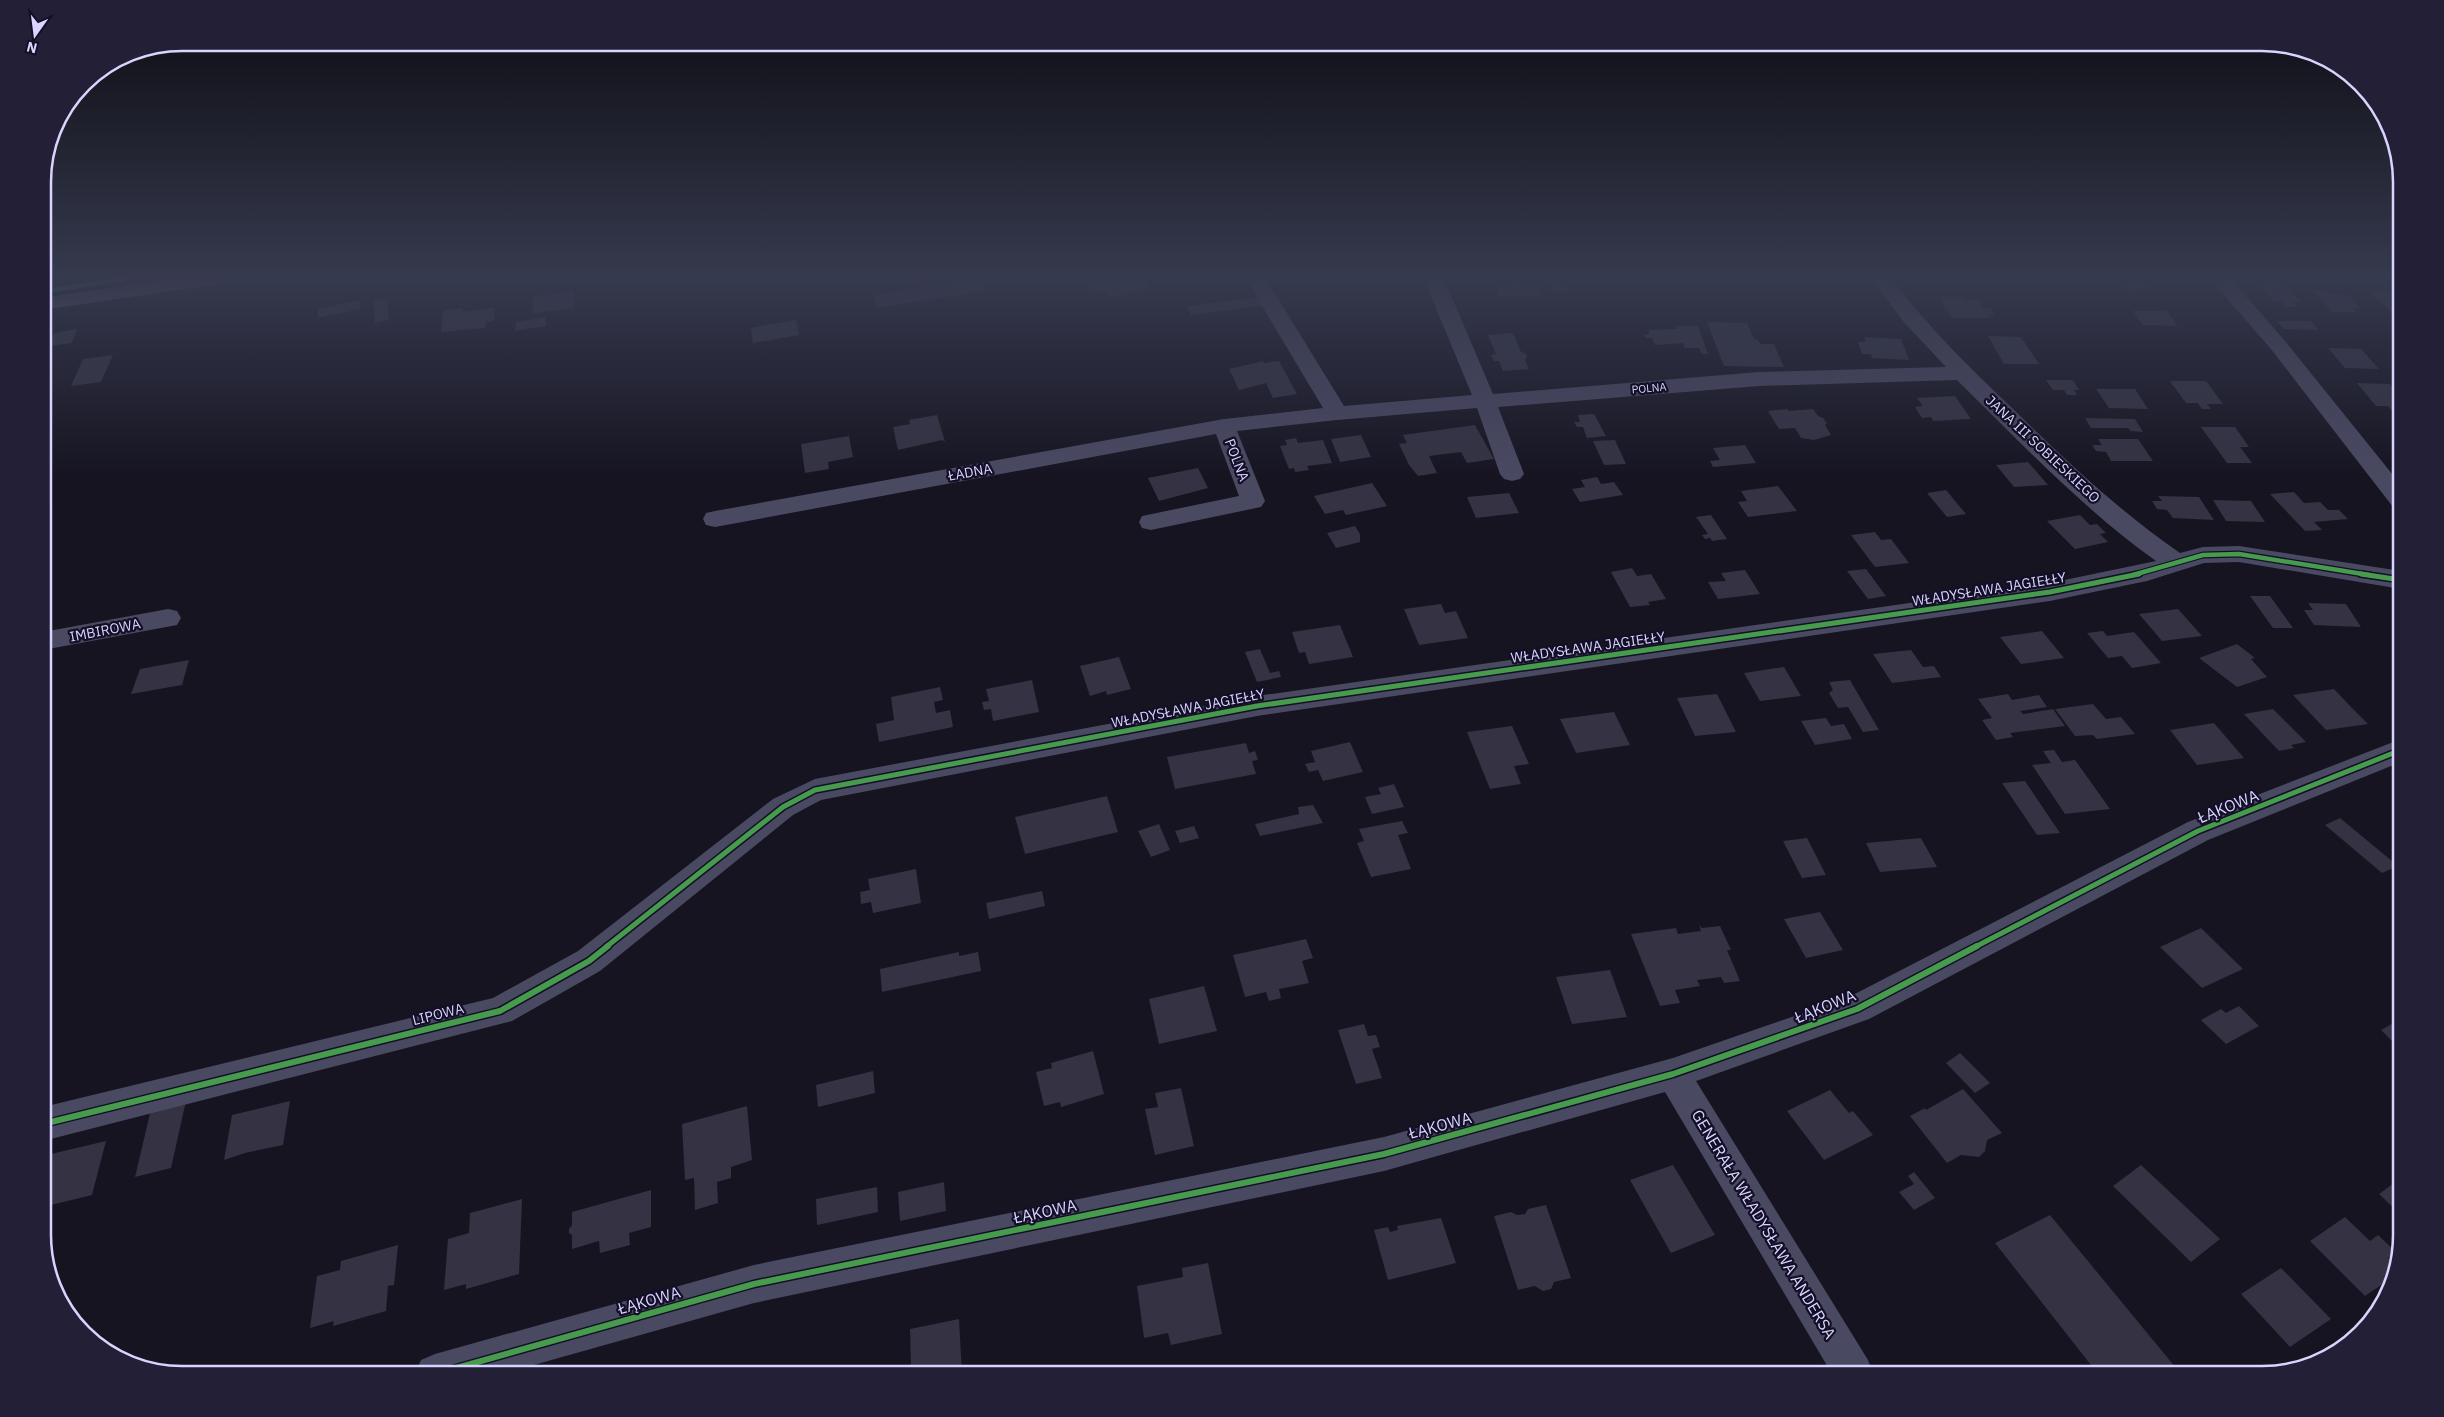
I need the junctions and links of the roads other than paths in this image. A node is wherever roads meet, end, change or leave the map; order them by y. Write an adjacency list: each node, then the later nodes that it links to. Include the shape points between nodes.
1 (1296, 345): 7 (street)
2 (1462, 345): 6 (street)
3 (1937, 345): 5 (street, JANA III SOBIESKIEGO)
4 (2278, 345): 10 (street)
5 (1963, 373): 6 (street, POLNA, via 1760,379); 13 (street, JANA III SOBIESKIEGO, via 2032,441 2134,533)
6 (1485, 401): 7 (street, POLNA); 9 (street)
7 (1337, 413): 8 (street, POLNA)
8 (1224, 426): 11 (street, ŁADNA); 12 (street, POLNA, via 1253,501)
9 (1512, 474)
10 (2392, 490)
11 (715, 519)
12 (1151, 522)
13 (2175, 562): 14 (street, WŁADYSŁAWA JAGIEŁŁY, via 2203,555 2239,554); 18 (street, WŁADYSŁAWA JAGIEŁŁY, via 2147,572 2050,592 1257,706 815,790)
14 (2392, 579)
15 (168, 618): 16 (street, IMBIROWA)
16 (52, 639)
17 (2393, 753): 19 (street, ŁĄKOWA, via 2198,831 1857,1009)
18 (783, 807): 20 (street, LIPOWA, via 589,961 500,1011)
19 (1673, 1074): 21 (street, ŁĄKOWA, via 1384,1154 754,1284); 22 (street, GENERAŁA WŁADYSŁAWA ANDERSA)
20 (52, 1122)
21 (463, 1366)
22 (1849, 1366)

